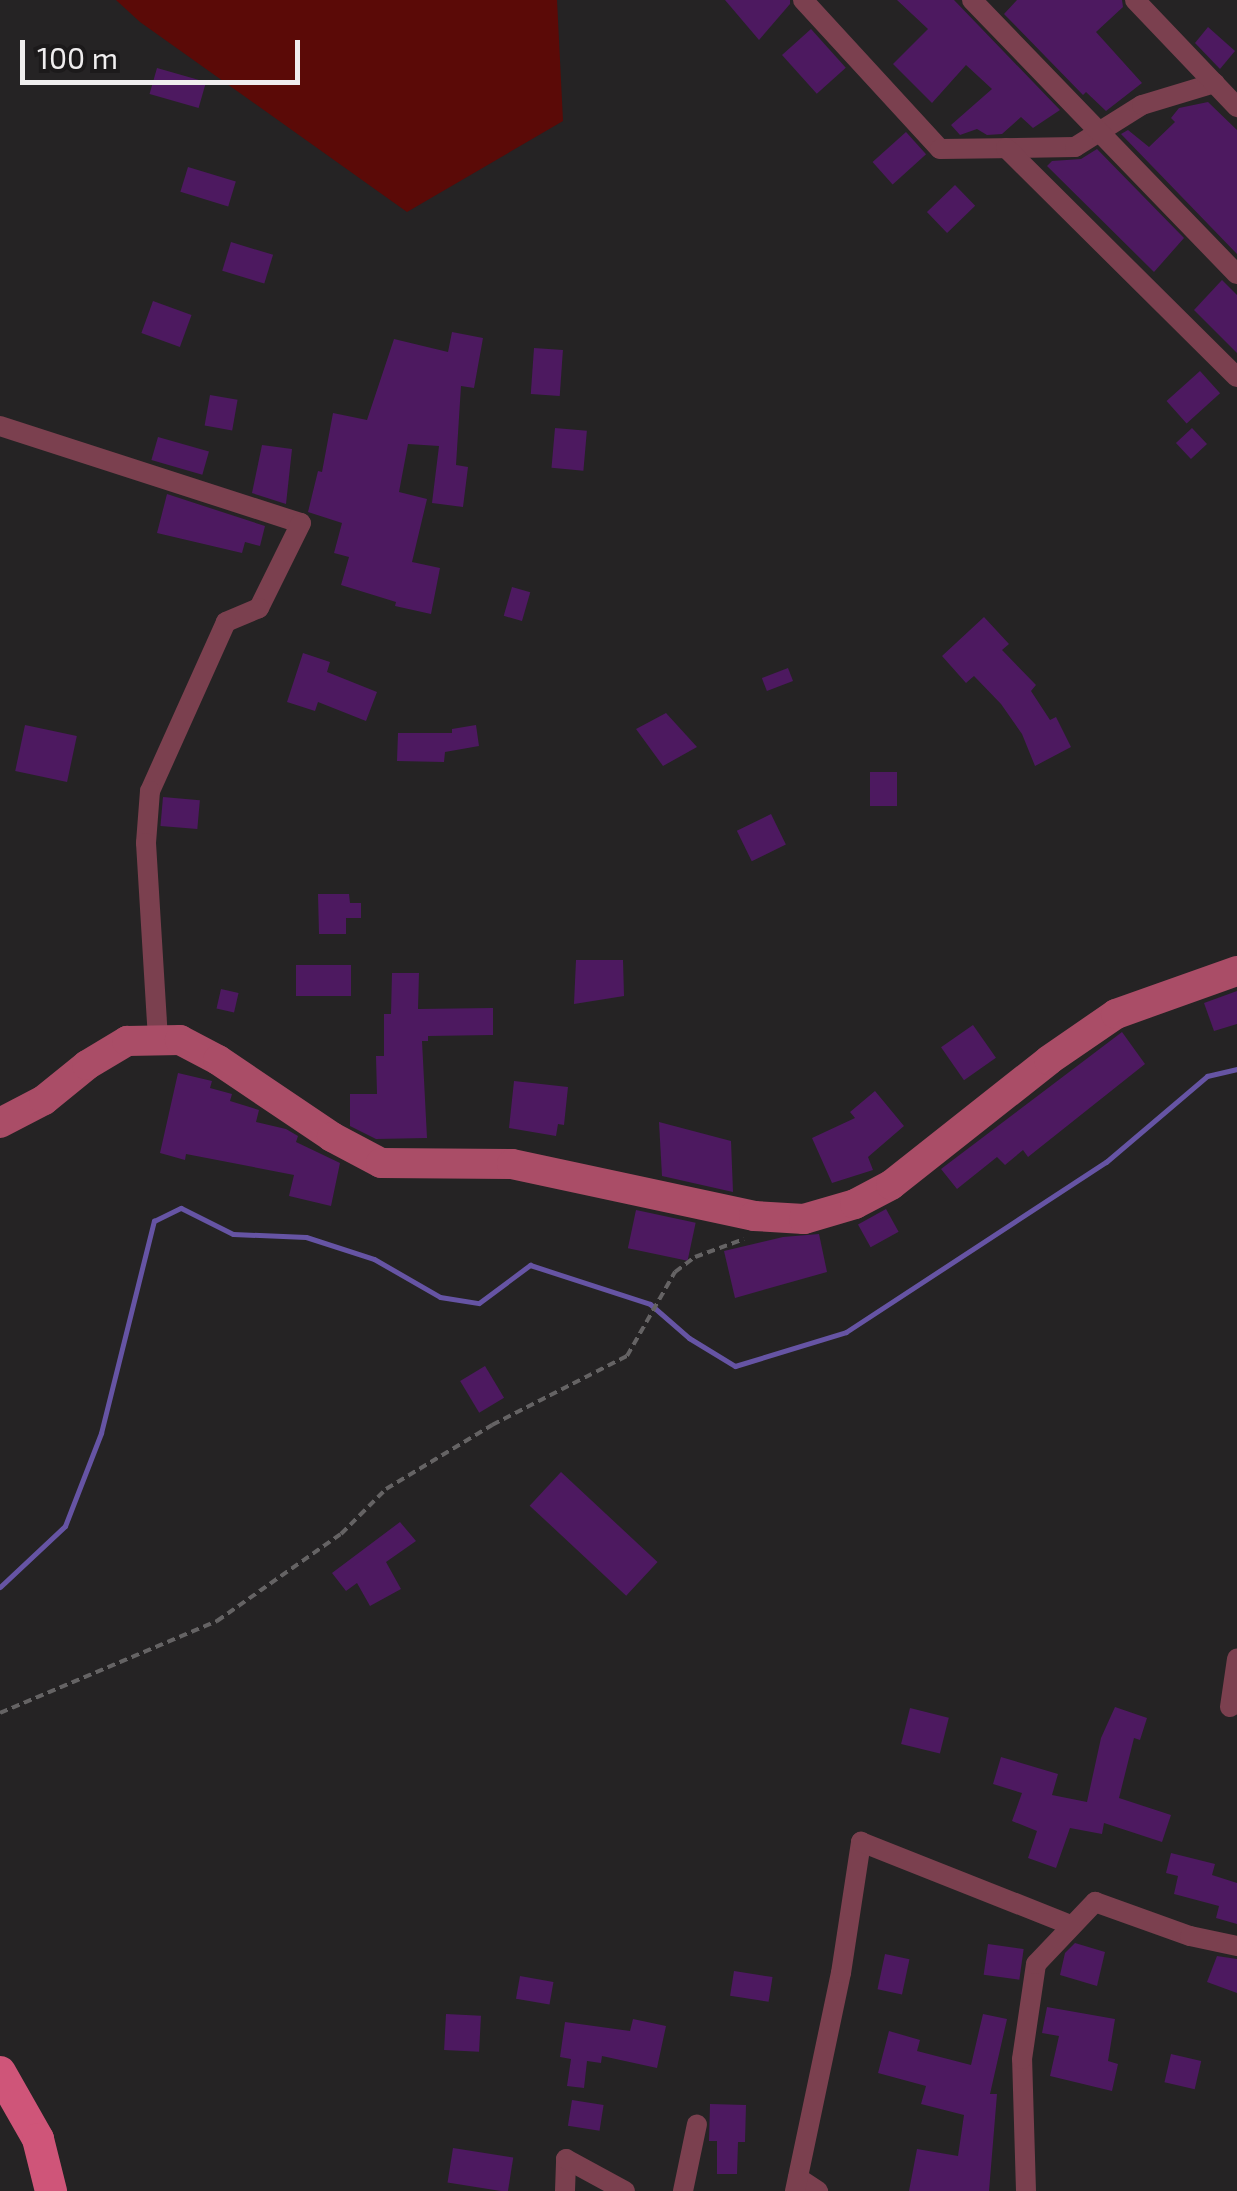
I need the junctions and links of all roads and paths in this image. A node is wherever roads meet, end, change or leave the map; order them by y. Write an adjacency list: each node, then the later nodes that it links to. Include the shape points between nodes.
1 (803, 0): 7 (street, via 940,149)
2 (972, 0): 6 (street)
3 (1135, 0): 4 (street)
4 (1215, 83): 5 (street); 6 (street, via 1142,106)
5 (1237, 106)
6 (1103, 133): 7 (street, via 1075,148); 8 (street)
7 (1006, 148): 9 (street)
8 (1237, 274)
9 (1237, 377)
10 (0, 426): 12 (street, via 301,522 259,608 226,622 150,791 146,843)
11 (1237, 971): 14 (main road, via 1116,1014 891,1185 831,1213)
12 (158, 1040): 13 (main road, via 127,1041 106,1051 44,1100); 14 (main road, via 197,1047 381,1163 512,1164)
13 (0, 1123)
14 (768, 1218): 17 (path, via 755,1236 695,1257 675,1272 627,1356 386,1489 341,1534 217,1621)
15 (1237, 1659): 16 (street)
16 (1230, 1706)
17 (0, 1712)
18 (1071, 1925): 19 (street, via 1095,1902); 22 (street, via 861,1842); 28 (street, via 1036,1964 1022,2059)
19 (1237, 1946)
20 (0, 2072): 23 (main road, via 38,2139)
21 (697, 2124): 26 (street)
22 (796, 2184): 27 (street)
23 (51, 2191)
24 (564, 2191): 25 (street, via 566,2159)
25 (625, 2191)
26 (683, 2191)
27 (818, 2191)
28 (1026, 2191)

